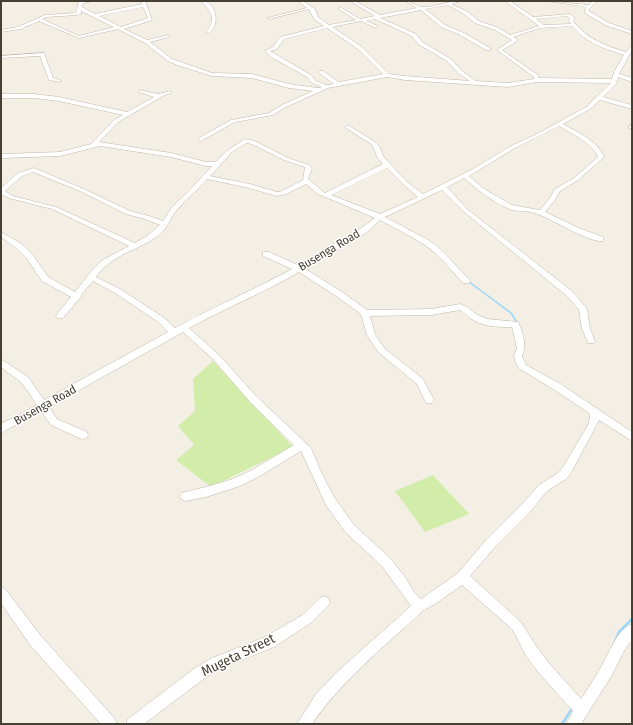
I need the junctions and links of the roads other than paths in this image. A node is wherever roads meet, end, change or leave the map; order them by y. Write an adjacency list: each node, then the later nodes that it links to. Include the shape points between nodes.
1 (92, 1): 13 (street)
2 (203, 1): 32 (street, via 211,9 215,22)
3 (300, 1): 17 (street)
4 (352, 1): 21 (street)
5 (407, 1): 19 (street)
6 (434, 1): 15 (street)
7 (459, 1): 11 (street)
8 (517, 1): 12 (street)
9 (549, 1): 16 (street)
10 (594, 1): 16 (street)
11 (449, 2): 15 (street); 35 (street, via 480,23 495,28)
12 (508, 2): 23 (street)
13 (80, 3): 20 (street); 24 (street, via 77,14)
14 (144, 3): 20 (street); 30 (street, via 150,19)
15 (442, 5): 19 (street)
16 (591, 6): 33 (street, via 586,10 592,16)
17 (310, 8): 22 (street); 27 (street, via 316,18)
18 (340, 8): 25 (street)
19 (420, 8): 21 (street); 38 (street, via 443,26)
20 (94, 16): 30 (street)
21 (376, 16): 25 (street); 47 (street, via 414,35 420,43 449,60 460,72)
22 (269, 18)
23 (533, 18): 26 (street, via 567,15 573,19 571,21); 29 (street, via 542,25)
24 (39, 19): 30 (street, via 80,37); 31 (street, via 19,28)
25 (360, 20): 27 (street); 28 (street)
26 (574, 25): 29 (street); 39 (street, via 594,43)
27 (329, 26): 42 (street, via 360,48); 49 (street, via 284,37 277,46 267,51)
28 (376, 27)
29 (540, 27): 35 (street)
30 (119, 29): 36 (street)
31 (1, 31)
32 (208, 32)
33 (632, 33)
34 (167, 36): 36 (street)
35 (509, 37): 44 (street, via 515,41 499,50 536,76)
36 (147, 42): 50 (street, via 175,62 210,73 254,76 288,86)
37 (632, 46): 39 (street, Busenga Road)
38 (488, 49)
39 (626, 54): 43 (street, Busenga Road)
40 (1, 57): 46 (street, via 42,54 51,79)
41 (321, 72): 48 (street)
42 (387, 75): 47 (street); 48 (street)
43 (616, 78): 44 (street); 45 (street); 55 (street, Busenga Road)
44 (537, 80): 47 (street, via 508,85)
45 (632, 80)
46 (58, 81)
47 (475, 82)
48 (338, 84): 49 (street)
49 (326, 88): 50 (street)
50 (320, 90): 60 (street, via 271,114 233,121)
51 (141, 91): 54 (street)
52 (169, 92): 54 (street)
53 (1, 96): 57 (street, via 59,99)
54 (158, 96): 57 (street)
55 (600, 98): 56 (street); 58 (street, Busenga Road, via 588,108)
56 (632, 107)
57 (127, 114): 61 (street, via 111,125)
58 (559, 124): 66 (street, Busenga Road); 73 (street, via 587,141 601,157 576,179 557,190)
59 (348, 127): 65 (street, via 373,143)
60 (201, 139)
61 (94, 144): 63 (street); 64 (street, via 121,146 206,164)
62 (1, 156): 63 (street)
63 (31, 163): 70 (street); 75 (street, via 41,172 128,213)
64 (217, 164): 67 (street); 68 (street, via 249,140 286,159 307,166 309,168)
65 (387, 165): 71 (street); 72 (street)
66 (464, 175): 69 (street, Busenga Road); 73 (street, via 482,190 510,207)
67 (206, 177): 68 (street, via 277,194); 75 (street, via 172,210)
68 (306, 181): 71 (street)
69 (442, 186): 72 (street, Busenga Road); 88 (street, via 465,210 570,294 583,309)
70 (1, 191): 78 (street, via 11,197 54,208)
71 (326, 196): 74 (street)
72 (422, 198): 74 (street, Busenga Road)
73 (541, 213): 77 (street)
74 (380, 218): 80 (street, Busenga Road, via 366,226 363,231); 82 (street, via 436,248)
75 (165, 224): 78 (street, via 151,238)
76 (1, 234): 83 (street, via 30,257 45,279)
77 (600, 239)
78 (135, 246): 81 (street, via 107,261)
79 (266, 254): 80 (street)
80 (298, 268): 84 (street); 86 (street, Busenga Road)
81 (91, 278): 83 (street); 87 (street, via 124,295)
82 (466, 281)
83 (78, 296): 85 (street)
84 (365, 313): 90 (street, via 371,335 381,350 420,382); 92 (street, via 431,312 460,307 493,325 515,324 520,340 519,361 523,367)
85 (60, 316)
86 (184, 328): 87 (street, Busenga Road); 96 (street, via 216,357)
87 (174, 333): 91 (street, Busenga Road)
88 (591, 341)
89 (1, 362): 91 (street, via 25,380)
90 (429, 400)
91 (43, 405): 93 (street, Busenga Road); 94 (street, via 54,422)
92 (594, 412): 95 (street); 98 (street, via 592,426 567,470 543,488)
93 (1, 429)
94 (83, 435)
95 (632, 437)
96 (302, 446): 97 (street, via 264,469 239,480 206,493); 101 (street, via 307,451 330,501 350,529 386,562)
97 (185, 496)
98 (462, 577): 101 (street); 103 (street, via 517,626 543,667)
99 (1, 593): 104 (street, via 36,641)
100 (324, 602): 105 (street, Mugeta Street, via 308,618 269,642 217,663 200,673)
101 (420, 606): 106 (street, via 342,677 321,699)
102 (632, 630): 103 (street, via 619,646)
103 (582, 710): 107 (street)
104 (110, 724)
105 (133, 724)
106 (304, 724)
107 (573, 724)

